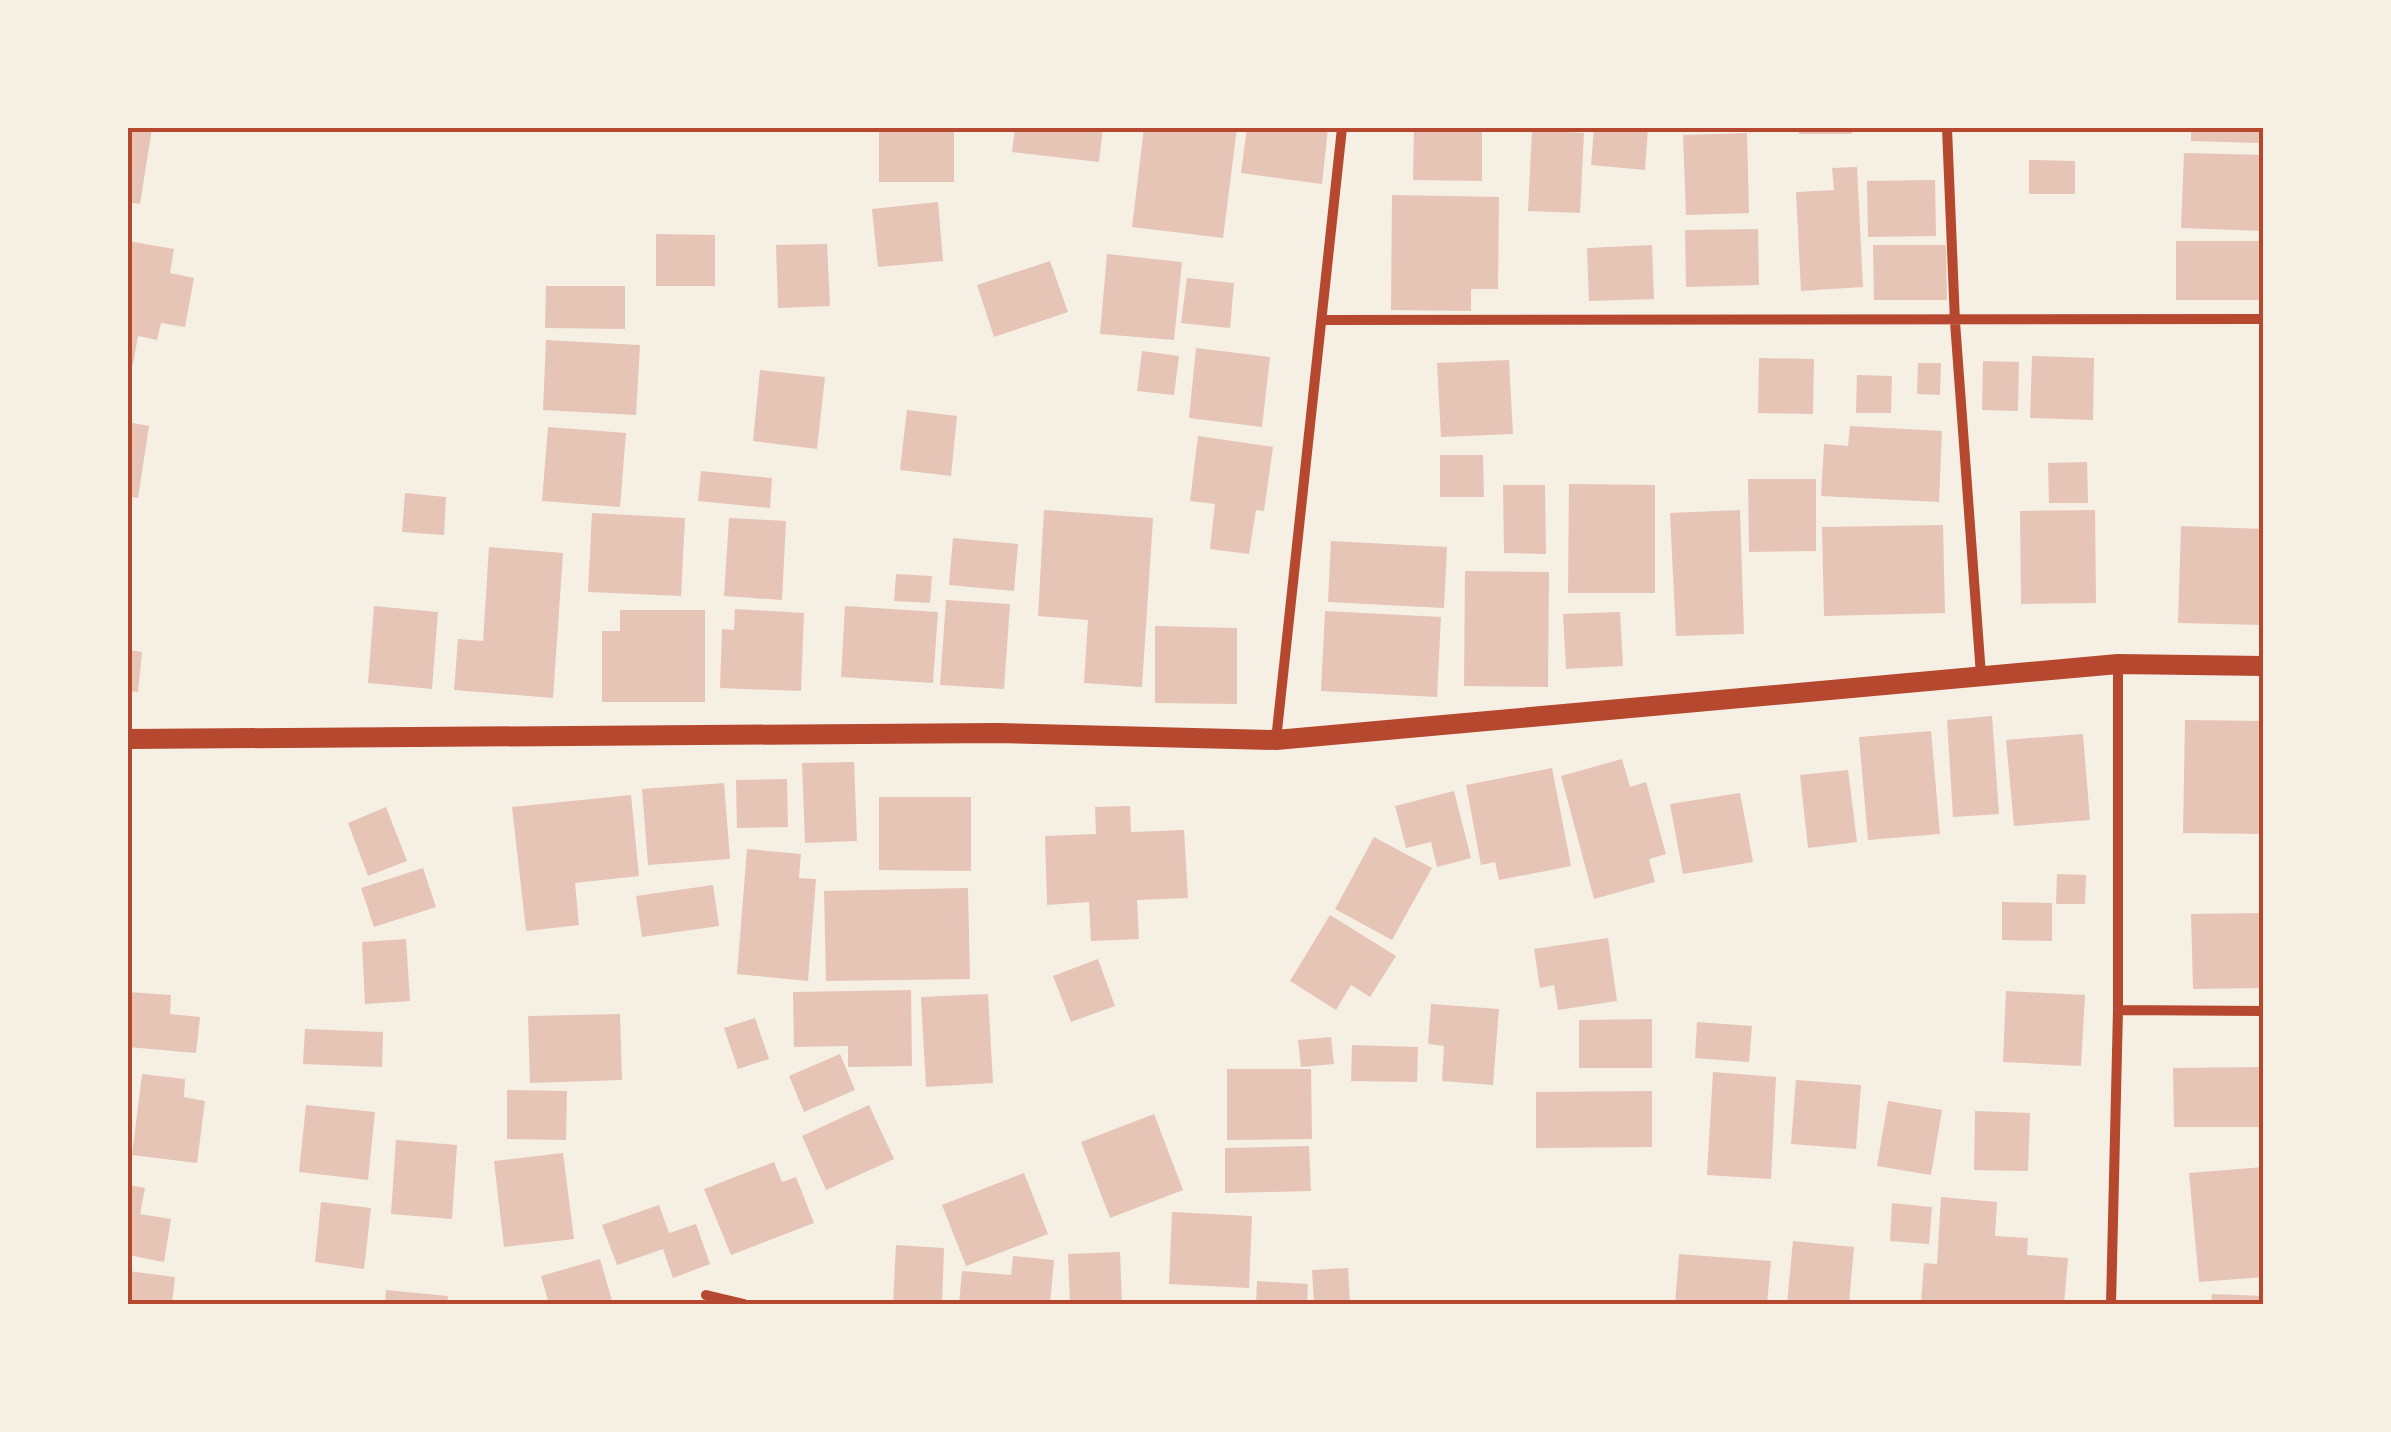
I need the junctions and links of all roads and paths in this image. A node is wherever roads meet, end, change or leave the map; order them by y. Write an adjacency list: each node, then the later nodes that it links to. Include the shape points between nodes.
1 (1342, 128): 4 (street)
2 (1947, 128): 5 (street)
3 (2264, 319): 5 (street)
4 (1324, 320): 5 (street); 10 (street)
5 (1955, 322): 8 (street)
6 (2118, 664): 7 (main road); 8 (main road); 11 (street)
7 (2264, 666)
8 (1982, 677): 10 (main road)
9 (128, 739): 10 (main road, via 999,733)
10 (1276, 740)
11 (2118, 1010): 12 (street); 15 (street)
12 (2264, 1010)
13 (706, 1295): 14 (street)
14 (744, 1304)
15 (2111, 1304)

